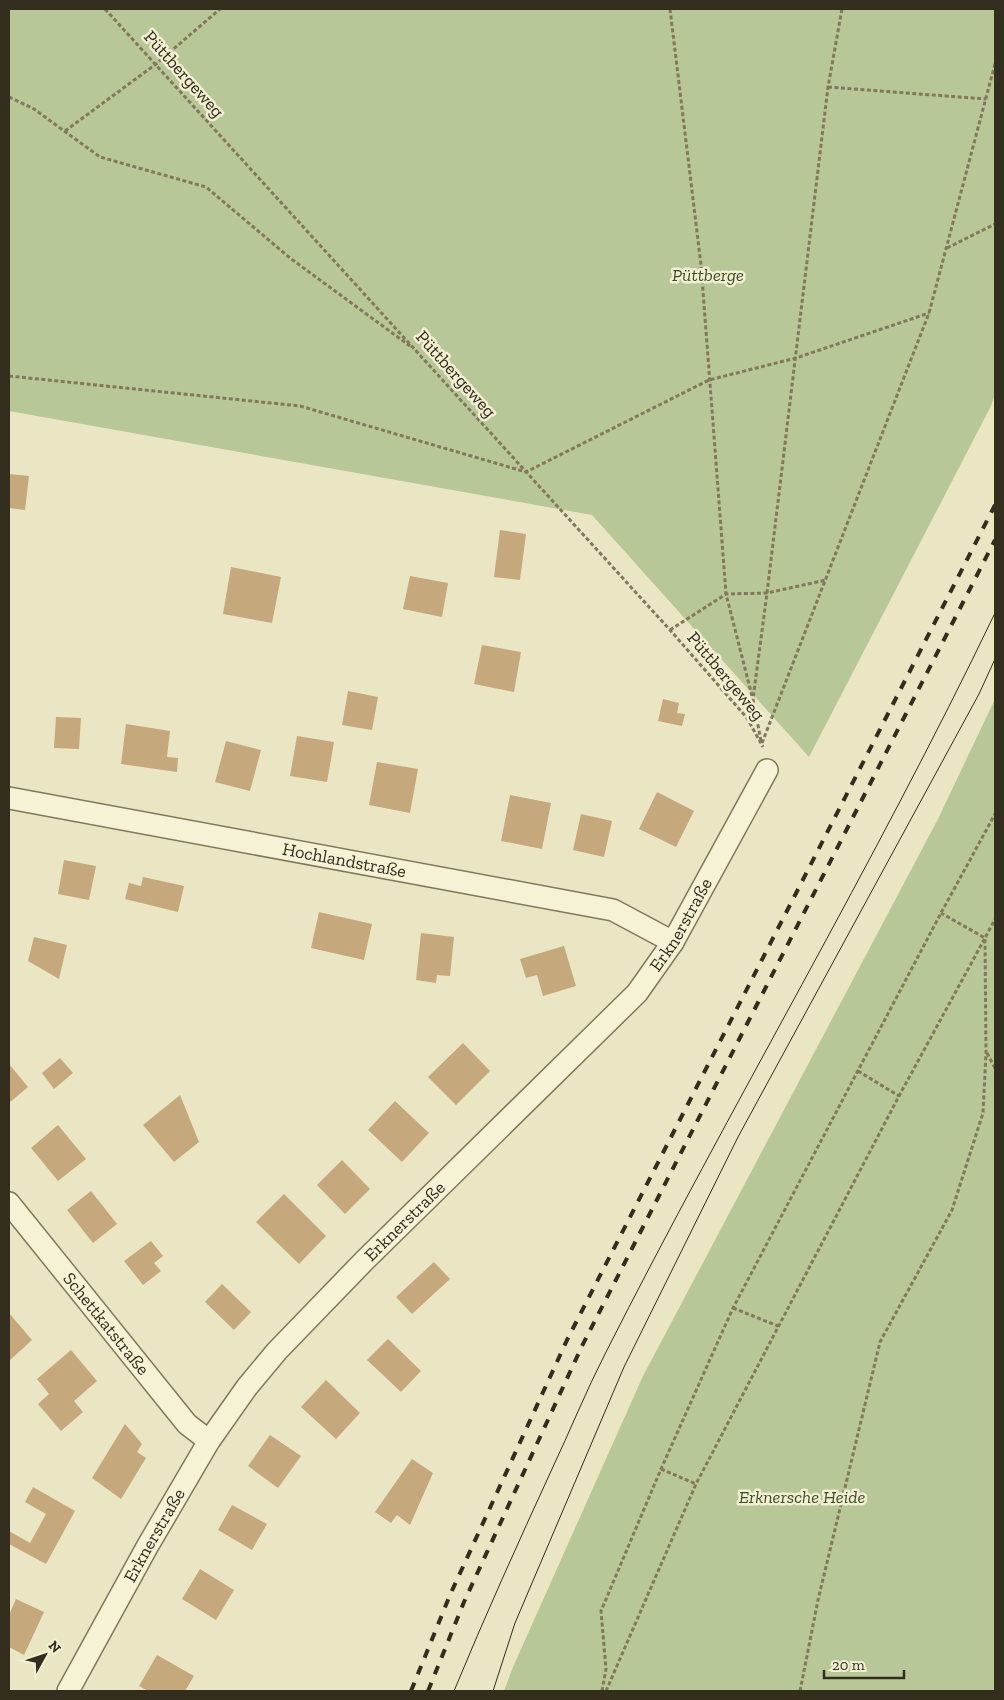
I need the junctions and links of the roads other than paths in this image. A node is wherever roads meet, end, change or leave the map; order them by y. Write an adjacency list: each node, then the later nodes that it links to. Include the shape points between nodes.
1 (767, 770): 3 (street, Erknerstraße)
2 (9, 798): 3 (street, Hochlandstraße, via 613,910)
3 (673, 942): 5 (street, Erknerstraße, via 637,993 277,1352)
4 (9, 1203): 5 (street, Schettkatstraße, via 187,1424)
5 (209, 1441): 6 (street, Erknerstraße)
6 (68, 1691)

